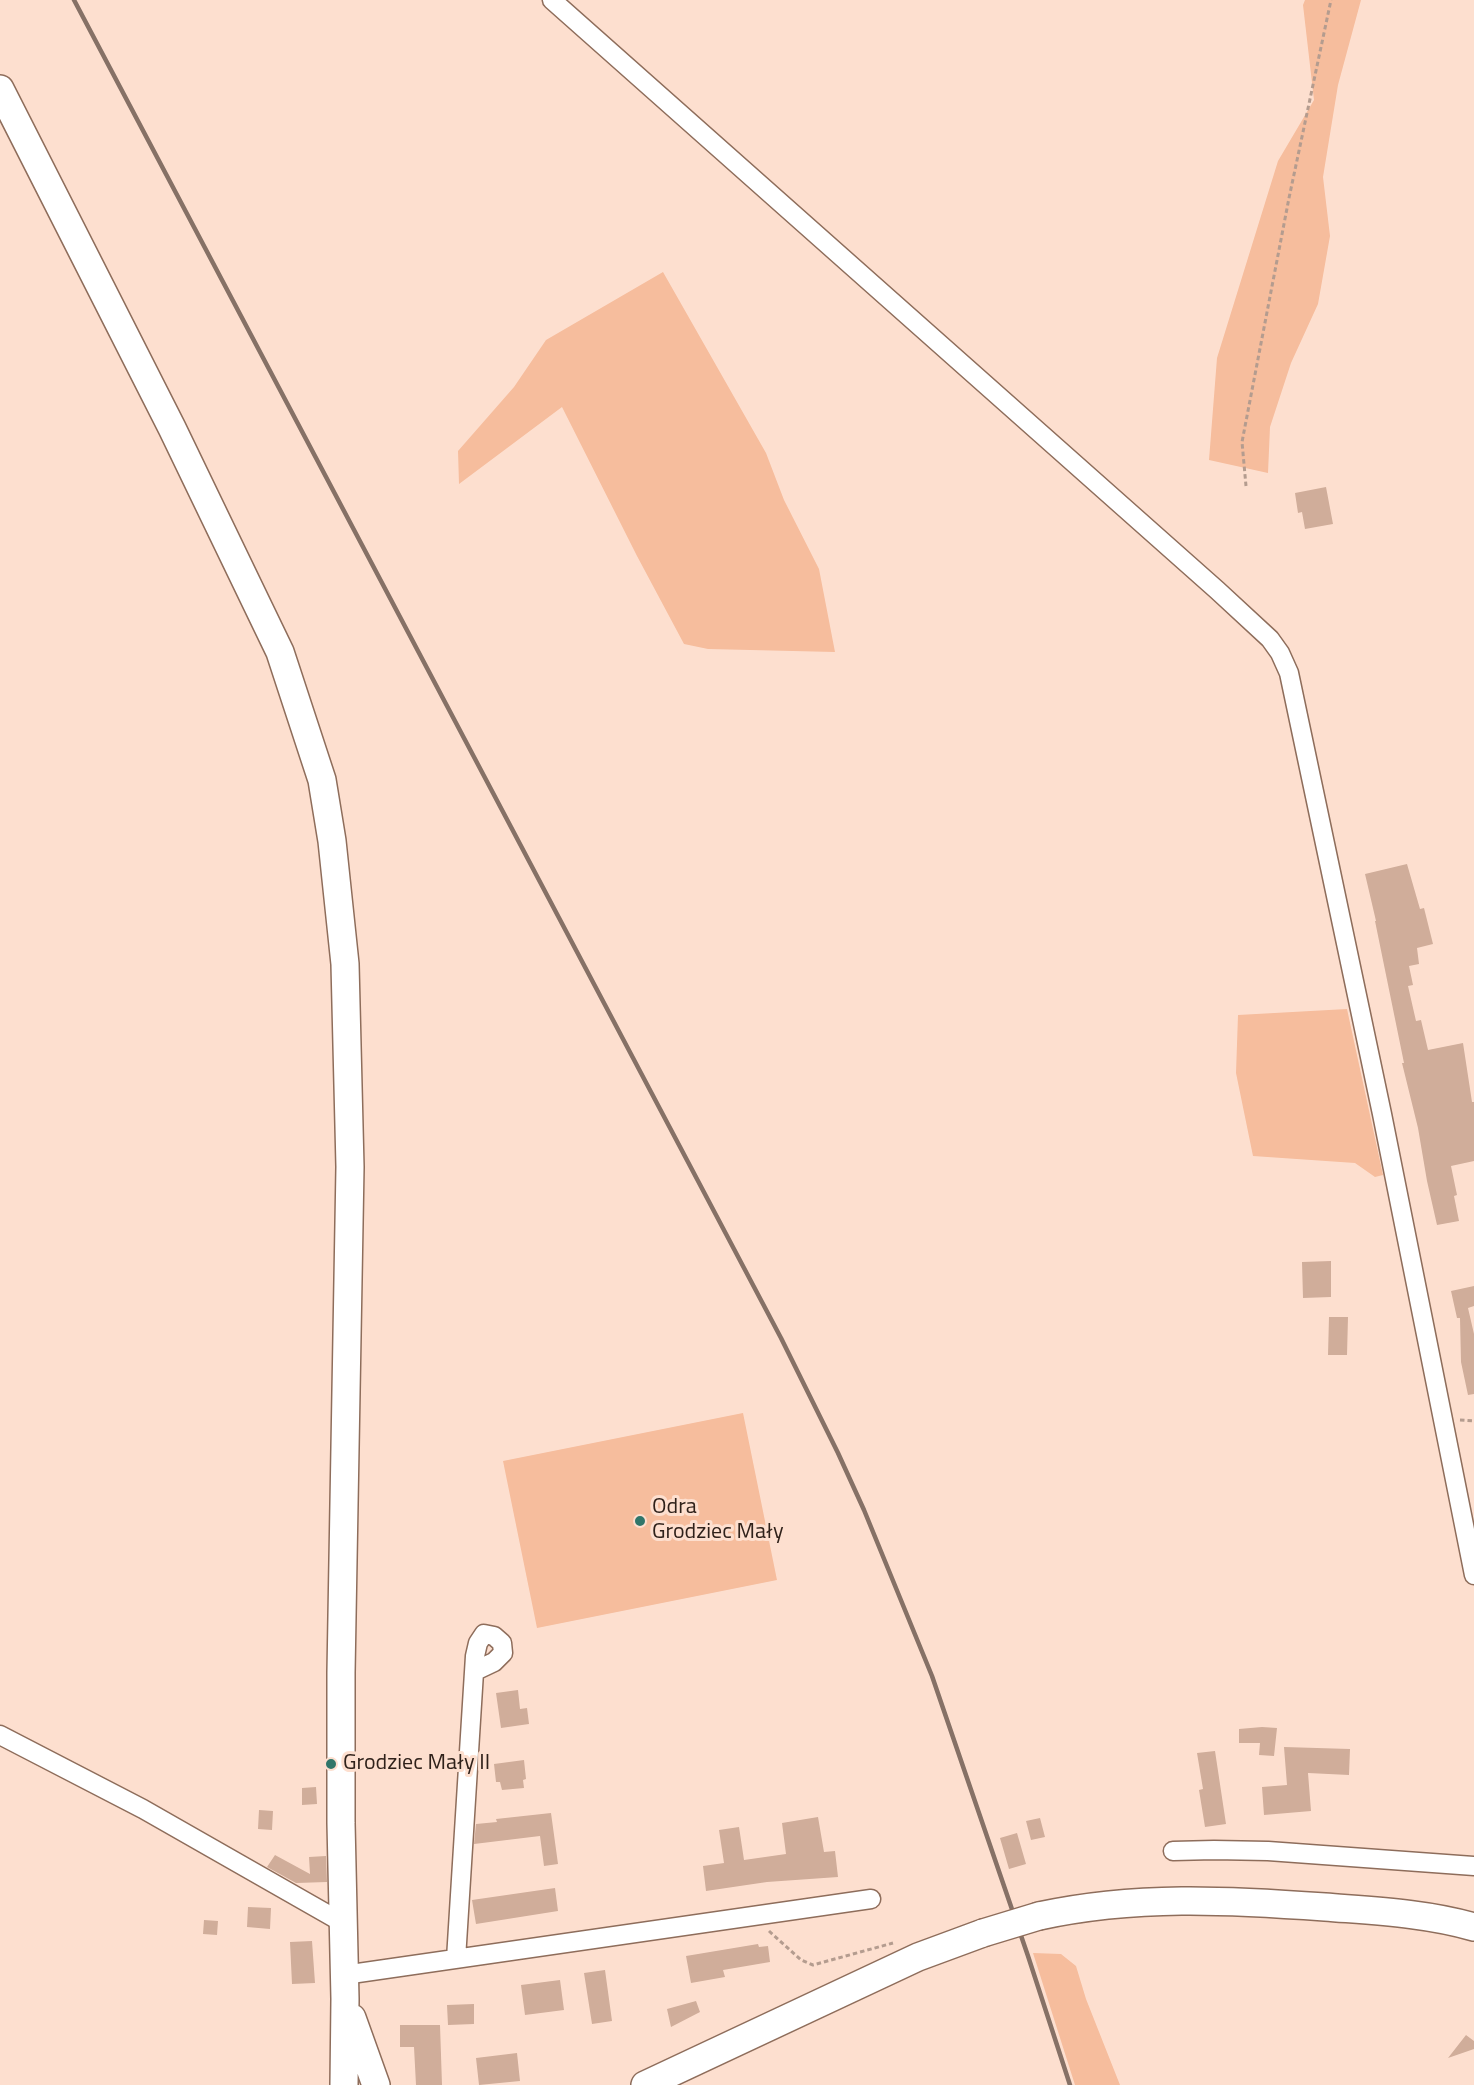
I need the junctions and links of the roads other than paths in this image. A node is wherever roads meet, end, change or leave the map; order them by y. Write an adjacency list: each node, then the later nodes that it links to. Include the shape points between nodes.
1 (552, 0): 3 (street, via 1208,582 1280,653 1289,673 1382,1114)
2 (0, 89): 9 (main road, via 172,428 280,652 322,780 345,964 350,1167 341,1671)
3 (1474, 1575)
4 (475, 1671): 11 (street)
5 (0, 1735): 9 (street, via 143,1809)
6 (1173, 1851): 7 (street, via 1268,1851)
7 (1474, 1866)
8 (871, 1899): 11 (street)
9 (343, 1923): 12 (main road)
10 (1474, 1927): 15 (main road, bridge, via 1395,1912 1212,1901 1157,1900 1039,1916 918,1957)
11 (456, 1959): 12 (street)
12 (345, 1987): 13 (main road); 14 (main road)
13 (344, 2085)
14 (376, 2085)
15 (645, 2085)

